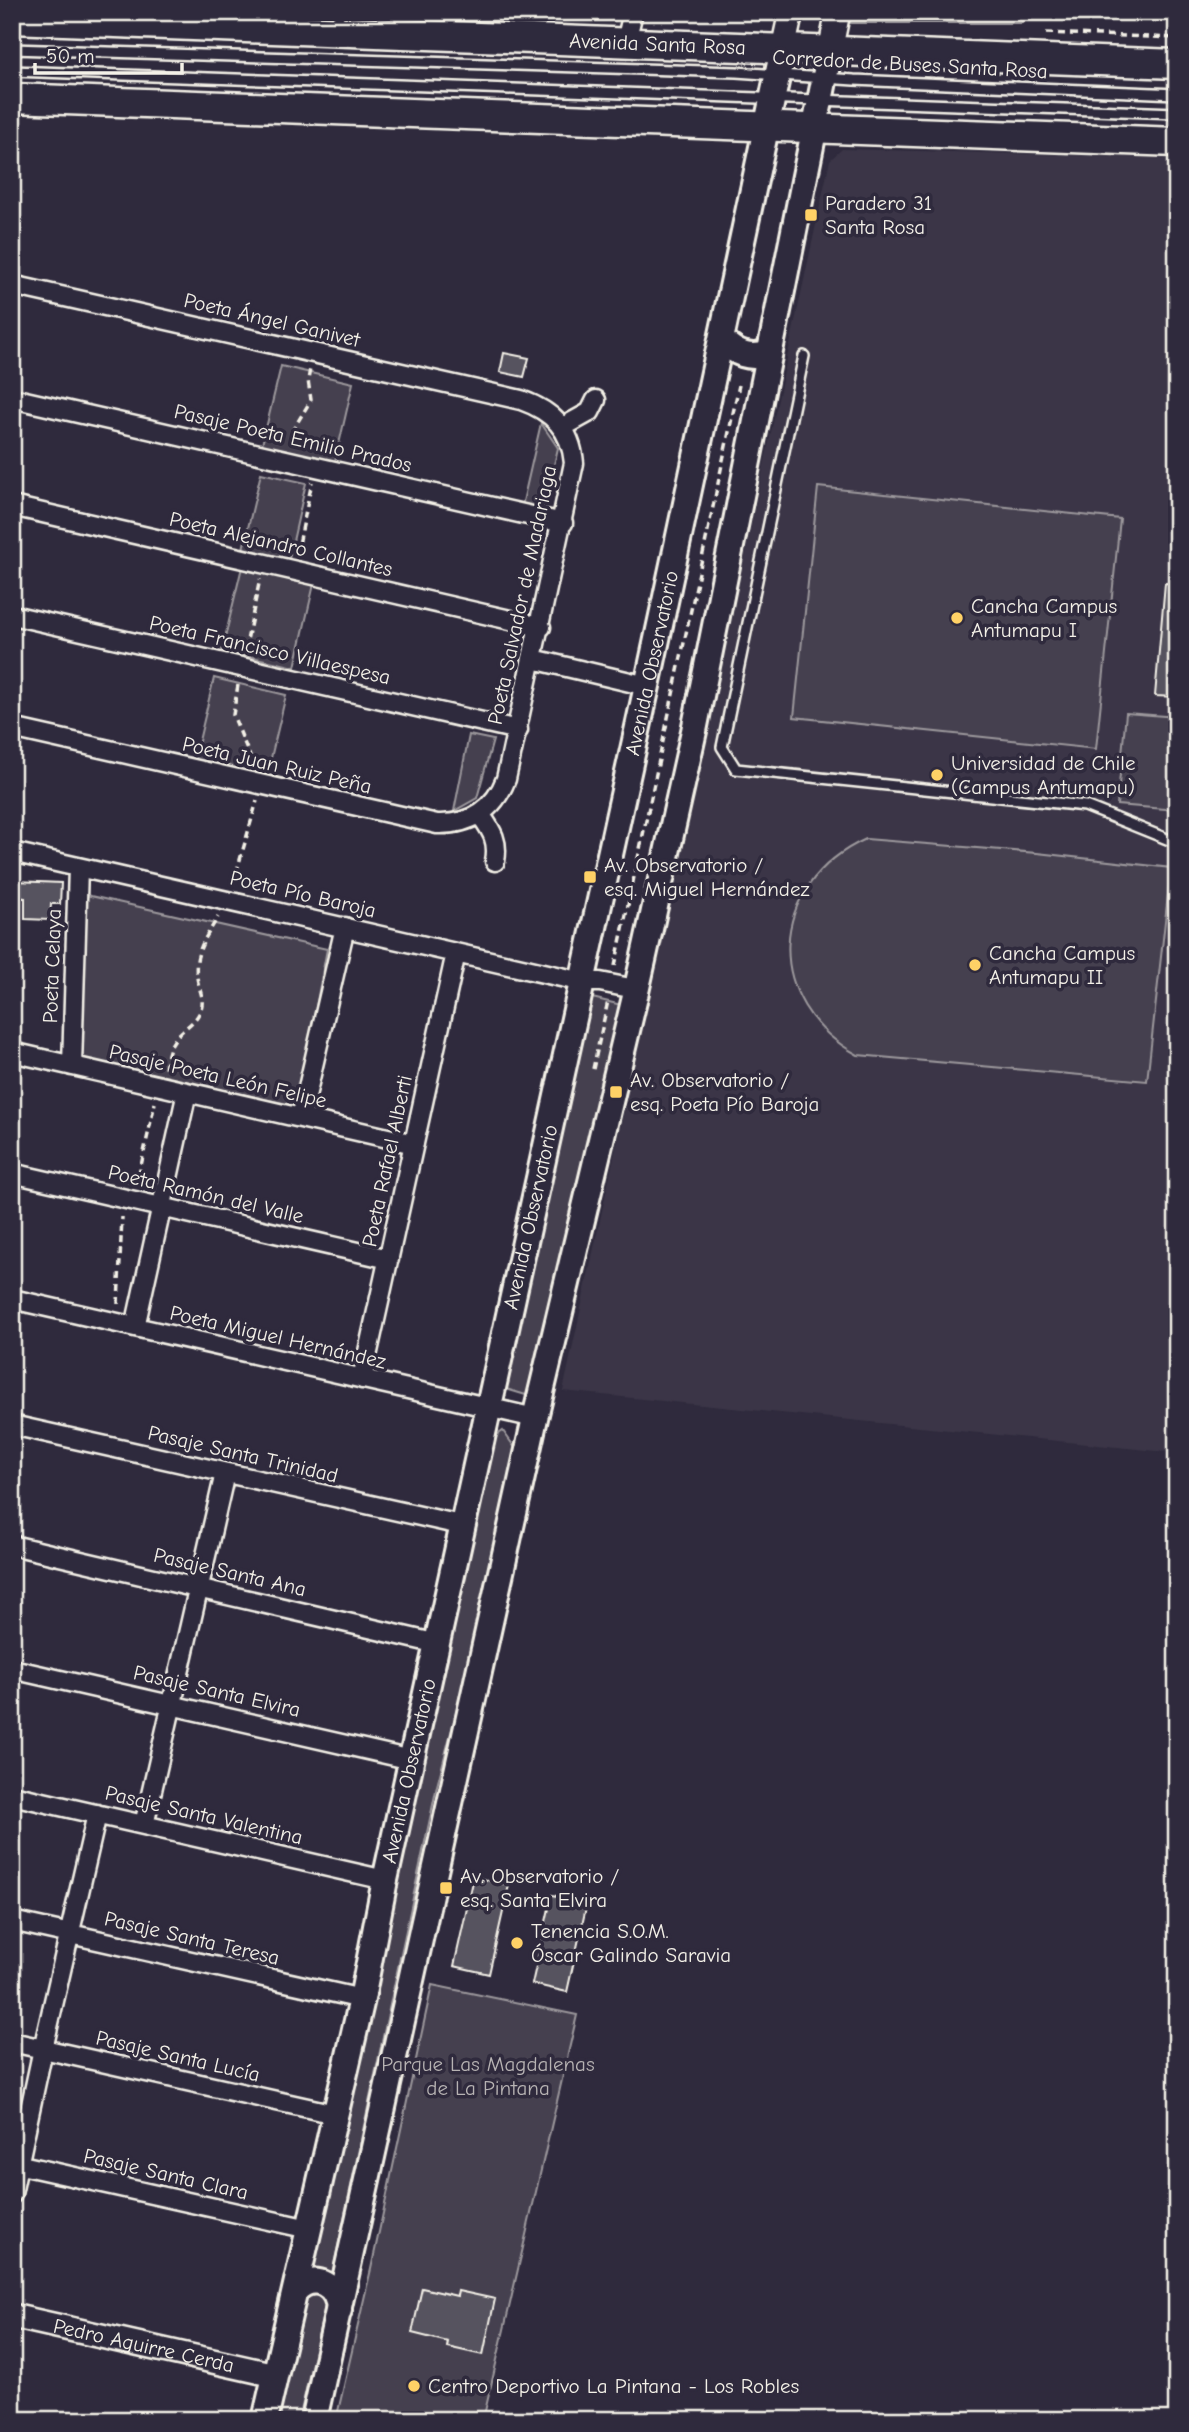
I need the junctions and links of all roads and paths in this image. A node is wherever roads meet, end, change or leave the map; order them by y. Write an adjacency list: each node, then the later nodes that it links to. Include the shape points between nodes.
1 (633, 12): 7 (street)
2 (791, 12): 10 (street, Avenida Observatorio)
3 (838, 12): 9 (street)
4 (48, 16): 5 (main road, Avenida Santa Rosa); 6 (main road, Avenida Santa Rosa)
5 (12, 19)
6 (338, 21): 7 (main road, Avenida Santa Rosa)
7 (626, 42): 10 (main road, Avenida Santa Rosa)
8 (12, 48): 10 (lane, Corredor de Buses Santa Rosa, via 736,72)
9 (830, 51): 10 (main road, Avenida Santa Rosa); 11 (main road, Avenida Santa Rosa); 15 (main road)
10 (780, 62): 15 (lane, Corredor de Buses Santa Rosa); 17 (main road, Avenida Observatorio)
11 (1177, 64)
12 (12, 71): 17 (lane, Corredor de Buses Santa Rosa, via 451,86)
13 (1177, 94): 15 (lane, Corredor de Buses Santa Rosa)
14 (12, 98): 17 (main road)
15 (819, 103): 16 (lane, Corredor de Buses Santa Rosa); 17 (main road); 18 (main road); 22 (main road)
16 (1177, 113)
17 (771, 114): 20 (main road, Avenida Observatorio)
18 (1177, 142)
19 (12, 285): 21 (street, Poeta Ángel Ganivet)
20 (722, 340): 22 (main road, via 745,356); 36 (main road, Avenida Observatorio)
21 (312, 353): 26 (street, Poeta Ángel Ganivet, via 521,400 545,410); 27 (path, via 311,400 291,433)
22 (769, 354): 49 (main road, via 694,731)
23 (804, 356): 41 (lane, via 722,747 736,769 1085,806)
24 (12, 398): 27 (street, Pasaje Poeta Emilio Prados)
25 (596, 400): 26 (street, via 590,412)
26 (563, 428): 29 (street, Poeta Salvador de Madariaga, via 574,463)
27 (298, 463): 29 (street, Pasaje Poeta Emilio Prados); 30 (path, via 295,473 313,476)
28 (12, 506): 31 (street, Poeta Alejandro Collantes)
29 (563, 523): 33 (street, Poeta Salvador de Madariaga)
30 (295, 562)
31 (263, 564): 33 (street, Poeta Alejandro Collantes); 35 (path)
32 (12, 615): 35 (street, Poeta Francisco Villaespesa)
33 (541, 626): 34 (street, Poeta Salvador de Madariaga)
34 (533, 659): 36 (street); 38 (street, Poeta Salvador de Madariaga)
35 (241, 667): 38 (street, Poeta Francisco Villaespesa); 39 (path, via 233,715)
36 (647, 686): 48 (main road, Avenida Observatorio)
37 (12, 729): 39 (street, Poeta Juan Ruiz Peña)
38 (518, 730): 40 (street, Poeta Salvador de Madariaga, via 502,791)
39 (262, 785): 40 (street, Poeta Juan Ruiz Peña, via 437,824 462,822); 45 (path)
40 (480, 814): 43 (street, via 497,842)
41 (1177, 843)
42 (12, 852): 44 (street, Poeta Pío Baroja)
43 (495, 861)
44 (78, 867): 45 (street, Poeta Pío Baroja); 51 (street, Poeta Celaya)
45 (228, 901): 46 (street, Poeta Pío Baroja); 52 (path, via 199,949 196,966 201,1011 172,1042)
46 (345, 927): 47 (street, Poeta Pío Baroja); 54 (street)
47 (456, 953): 48 (street, Poeta Pío Baroja); 55 (street, Poeta Rafael Alberti)
48 (583, 982): 49 (street, Poeta Pío Baroja, via 597,993); 64 (main road, Avenida Observatorio)
49 (634, 995): 65 (main road)
50 (12, 1052): 51 (street, Pasaje Poeta León Felipe)
51 (72, 1066): 52 (street, Pasaje Poeta León Felipe)
52 (159, 1086): 53 (street, Pasaje Poeta León Felipe); 57 (path, via 140,1170 130,1179)
53 (187, 1092): 54 (street, Pasaje Poeta León Felipe); 58 (street)
54 (301, 1118): 55 (street, Pasaje Poeta León Felipe)
55 (414, 1144): 59 (street, Poeta Rafael Alberti)
56 (12, 1173): 57 (street, Poeta Ramón del Valle)
57 (122, 1198): 58 (street, Poeta Ramón del Valle); 61 (path)
58 (162, 1207): 59 (street, Poeta Ramón del Valle); 62 (street)
59 (389, 1259): 63 (street, Poeta Rafael Alberti)
60 (12, 1299): 61 (street, Poeta Miguel Hernández)
61 (115, 1322): 62 (street, Poeta Miguel Hernández)
62 (135, 1327): 63 (street, Poeta Miguel Hernández)
63 (362, 1380): 64 (street, Poeta Miguel Hernández)
64 (489, 1408): 65 (street, Poeta Miguel Hernández); 68 (main road, Avenida Observatorio)
65 (535, 1418): 89 (main road)
66 (12, 1425): 67 (street, Pasaje Santa Trinidad)
67 (225, 1473): 68 (street, Pasaje Santa Trinidad); 70 (street)
68 (465, 1526): 71 (main road, Avenida Observatorio)
69 (12, 1545): 70 (street, Pasaje Santa Ana)
70 (200, 1588): 71 (street, Pasaje Santa Ana); 73 (street)
71 (438, 1644): 74 (main road, Avenida Observatorio)
72 (12, 1669): 73 (street, Pasaje Santa Elvira)
73 (173, 1704): 74 (street, Pasaje Santa Elvira); 77 (street)
74 (412, 1760): 78 (main road, Avenida Observatorio)
75 (12, 1794): 76 (street, Pasaje Santa Valentina)
76 (97, 1814): 77 (street, Pasaje Santa Valentina); 80 (street)
77 (144, 1825): 78 (street, Pasaje Santa Valentina)
78 (385, 1880): 81 (main road, Avenida Observatorio)
79 (12, 1921): 80 (street, Pasaje Santa Teresa)
80 (69, 1934): 81 (street, Pasaje Santa Teresa); 83 (street)
81 (362, 1999): 84 (main road, Avenida Observatorio)
82 (12, 2042): 83 (street, Pasaje Santa Lucía)
83 (43, 2049): 84 (street, Pasaje Santa Lucía); 85 (street)
84 (335, 2114): 87 (main road, Avenida Observatorio)
85 (15, 2164): 86 (street); 87 (street, Pasaje Santa Clara)
86 (12, 2194)
87 (309, 2229): 88 (main road, Avenida Observatorio)
88 (296, 2290): 89 (main road, via 308,2282 323,2283 336,2293); 91 (main road, Avenida Observatorio)
89 (339, 2310): 93 (main road)
90 (12, 2316): 91 (street, Pedro Aguirre Cerda)
91 (275, 2375): 92 (main road, Avenida Observatorio)
92 (265, 2420)
93 (314, 2420)

